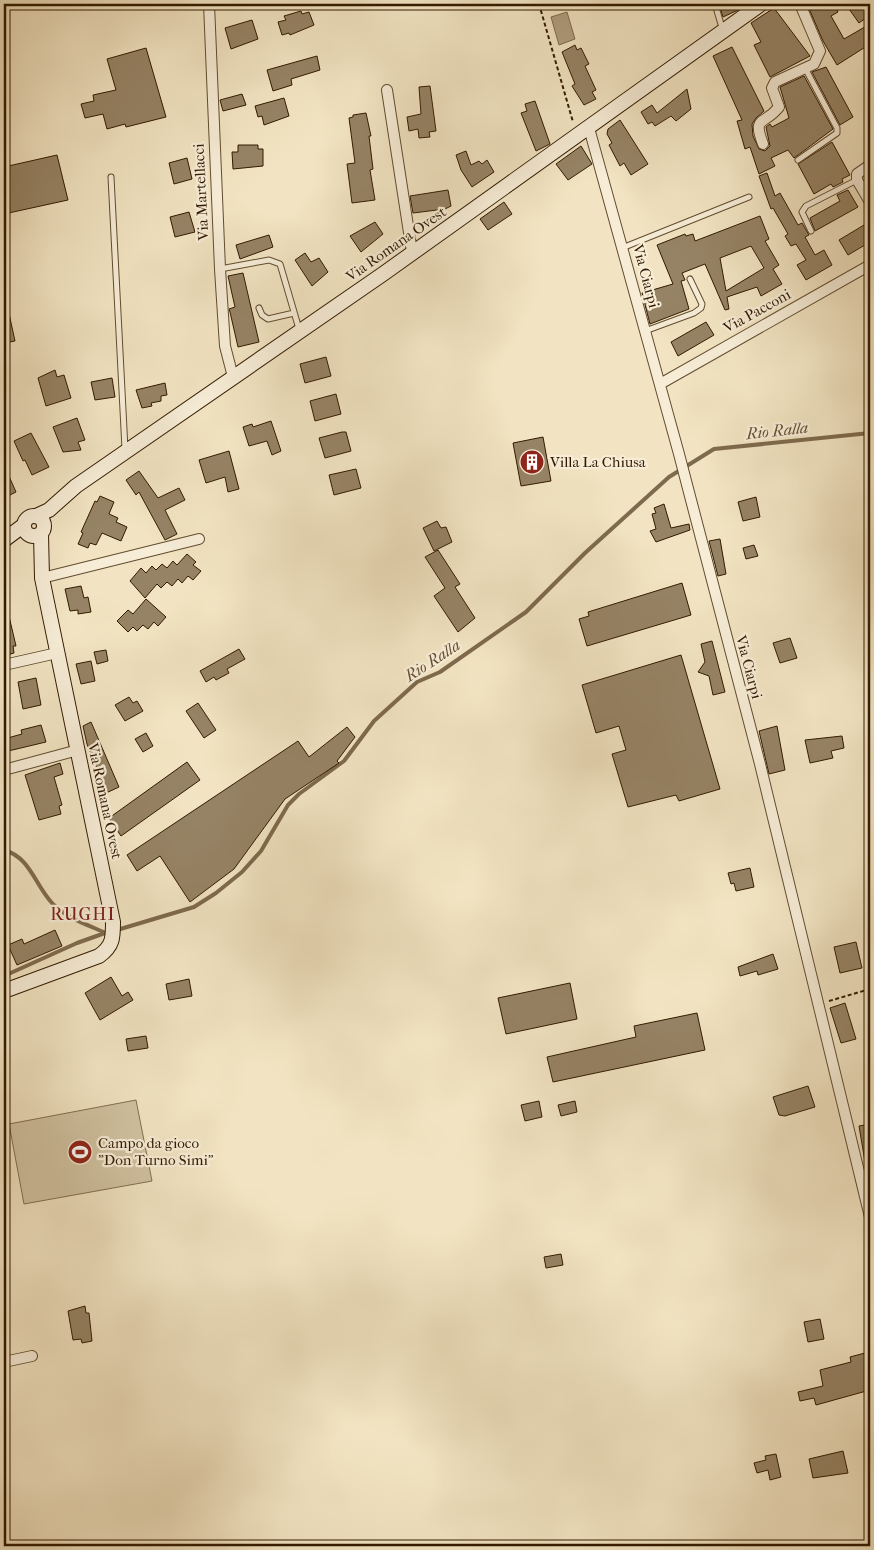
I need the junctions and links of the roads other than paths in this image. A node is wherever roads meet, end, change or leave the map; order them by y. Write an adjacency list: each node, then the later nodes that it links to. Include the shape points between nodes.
1 (208, 4): 20 (street, Via Martellacci)
2 (715, 4): 5 (lane)
3 (761, 4): 5 (street, Via Romana Ovest)
4 (800, 4): 6 (street, via 820,47 819,57)
5 (723, 31): 8 (street, Via Romana Ovest)
6 (805, 68): 9 (street, via 775,82 772,88 779,107 757,128); 10 (lane, via 837,133)
7 (386, 90): 18 (street)
8 (583, 132): 17 (street, Via Ciarpi); 18 (street, Via Romana Ovest)
9 (763, 144)
10 (798, 160)
11 (870, 165): 13 (street, via 858,172)
12 (111, 177): 28 (lane)
13 (857, 180): 15 (street); 16 (lane, via 806,206 802,212)
14 (749, 197): 17 (lane)
15 (870, 202)
16 (811, 231)
17 (622, 248): 25 (street, Via Ciarpi)
18 (412, 252): 24 (street, Via Romana Ovest)
19 (870, 265): 27 (street, Via Pacconi)
20 (220, 269): 23 (lane, via 269,260 280,264); 26 (street, Via Martellacci, via 225,346)
21 (690, 279): 25 (lane, via 701,308)
22 (259, 308): 23 (lane, via 268,319)
23 (294, 313): 24 (lane)
24 (300, 331): 26 (street, Via Romana Ovest)
25 (645, 332): 27 (street, Via Ciarpi)
26 (232, 377): 28 (street, Via Romana Ovest)
27 (660, 384): 37 (street, Via Ciarpi, via 760,764)
28 (125, 452): 29 (street, Via Romana Ovest, via 76,486)
29 (30, 528): 31 (street, Via Romana Ovest, via 40,548)
30 (199, 539): 31 (street)
31 (42, 578): 32 (street, Via Romana Ovest)
32 (58, 653): 33 (street); 34 (street, Via Romana Ovest)
33 (4, 665)
34 (78, 750): 35 (street); 36 (street, Via Romana Ovest, via 113,922 113,940 109,949 99,956)
35 (4, 770)
36 (4, 991)
37 (870, 1217)
38 (32, 1356): 39 (street)
39 (4, 1362)

